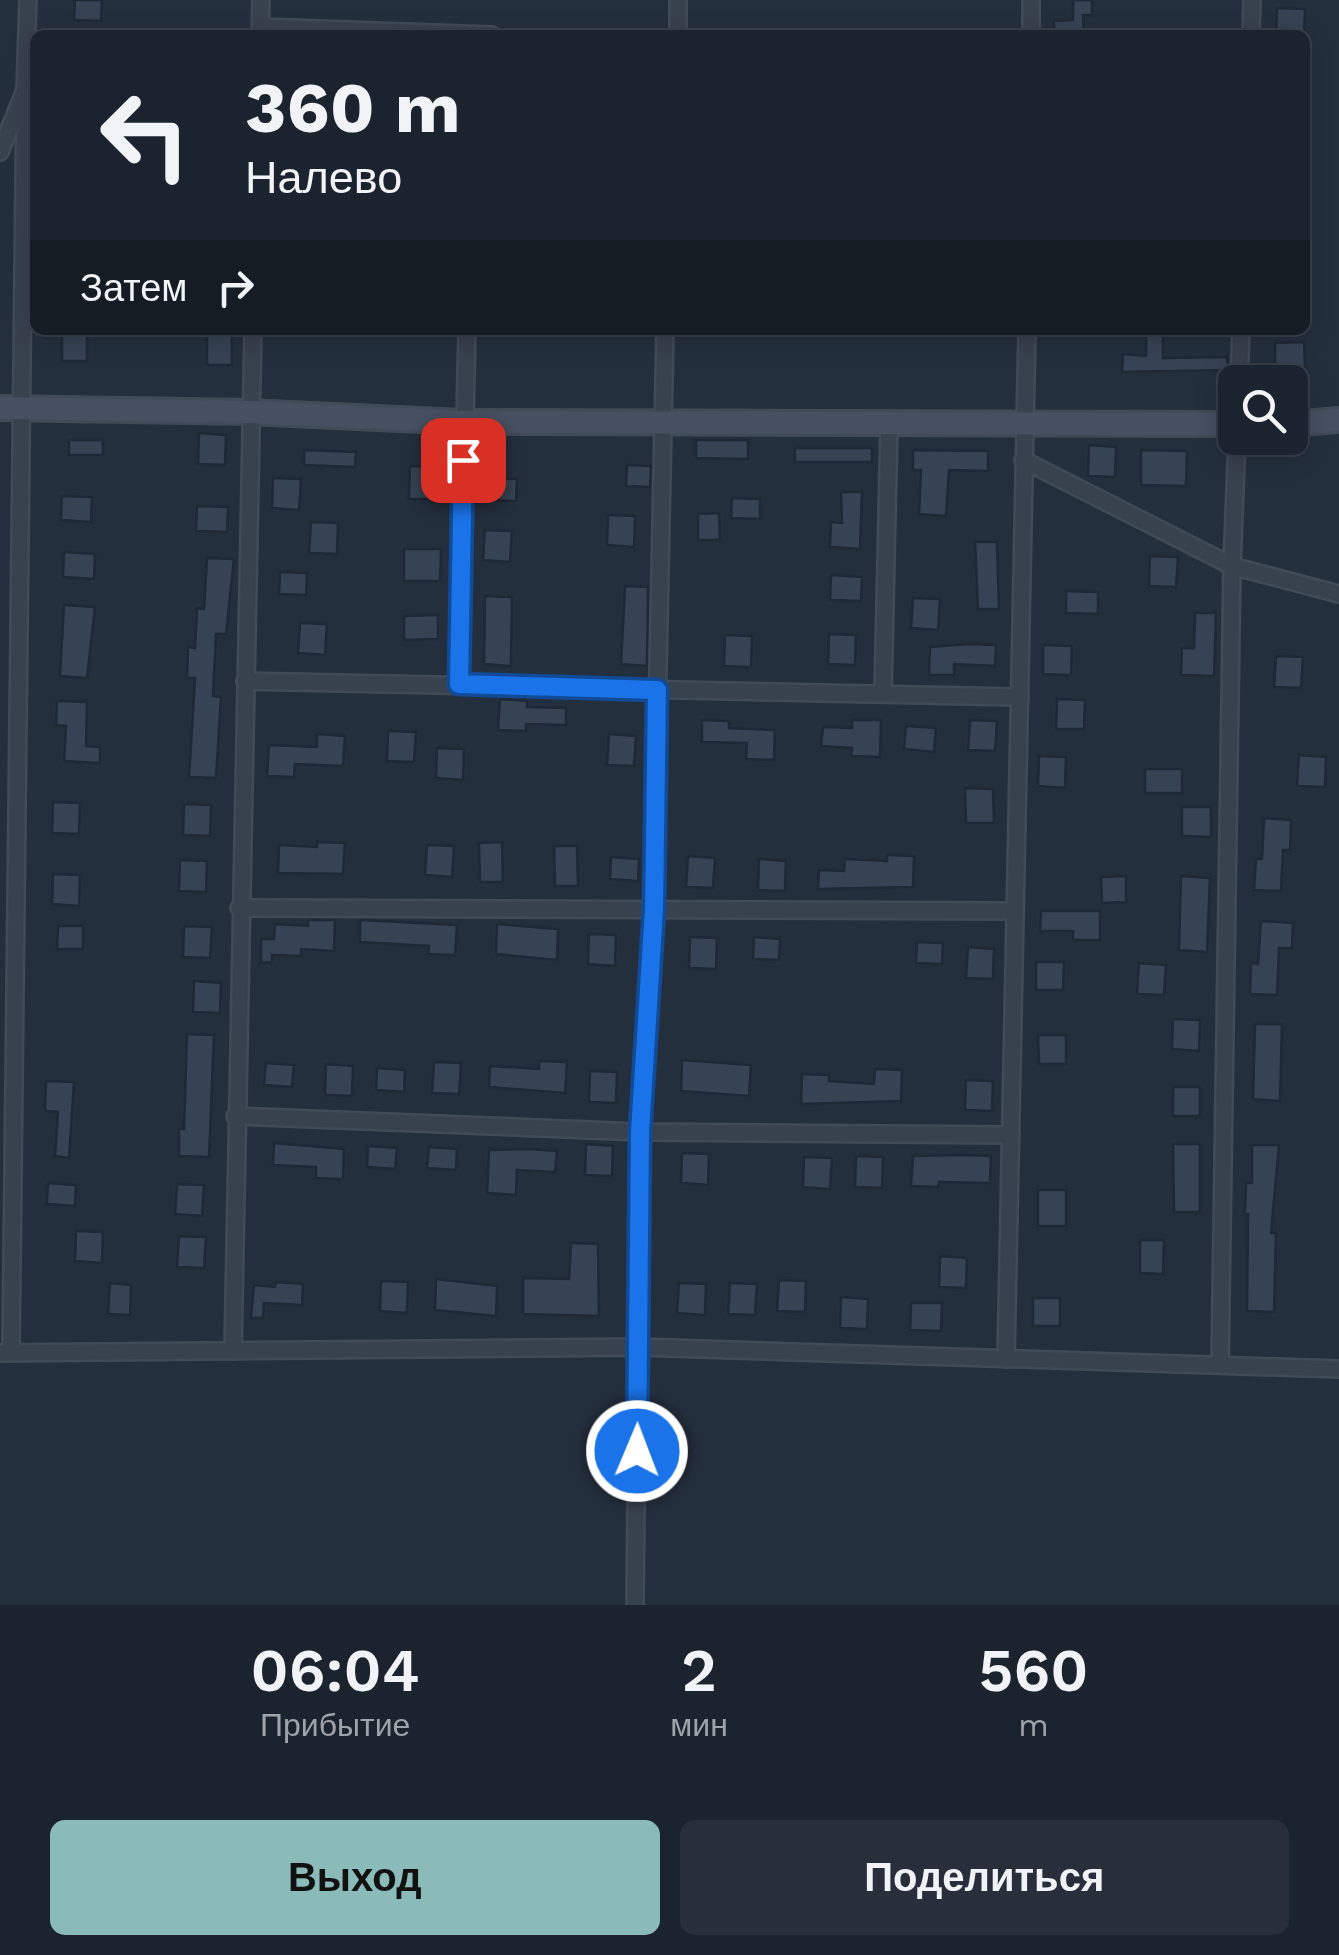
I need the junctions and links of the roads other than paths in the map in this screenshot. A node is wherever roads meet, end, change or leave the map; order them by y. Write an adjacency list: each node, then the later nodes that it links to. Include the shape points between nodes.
1 (28, 0): 10 (street)
2 (262, 0): 6 (street)
3 (678, 0): 7 (street)
4 (1031, 0): 8 (street)
5 (1252, 0): 9 (street)
6 (261, 30)
7 (678, 30)
8 (1030, 30)
9 (1250, 30)
10 (25, 90): 11 (street); 18 (street)
11 (0, 152)
12 (253, 335): 19 (street)
13 (467, 335): 22 (street)
14 (666, 335): 21 (street)
15 (1026, 335): 26 (street)
16 (1241, 335): 17 (street)
17 (1240, 365)
18 (11, 409): 19 (street); 44 (street)
19 (251, 412): 22 (street); 31 (street)
20 (1339, 420): 23 (street)
21 (662, 421): 22 (street); 25 (street); 33 (street)
22 (464, 422): 32 (street)
23 (1308, 423)
24 (1218, 424): 26 (street)
25 (889, 425): 26 (street); 34 (street)
26 (1025, 426): 28 (street)
27 (1236, 455): 29 (street)
28 (1023, 460): 29 (street); 35 (street)
29 (1232, 566): 30 (street); 46 (street)
30 (1339, 594)
31 (245, 681): 32 (street); 36 (street)
32 (459, 684): 33 (street)
33 (657, 690): 34 (street); 37 (street)
34 (883, 694): 35 (street)
35 (1020, 697): 38 (street)
36 (240, 908): 37 (street); 39 (street)
37 (654, 910): 38 (street); 40 (street)
38 (1016, 911): 41 (street)
39 (235, 1116): 40 (street); 43 (street)
40 (640, 1132): 41 (street); 42 (street)
41 (1011, 1135): 45 (street)
42 (638, 1347): 43 (street); 45 (street); 48 (street)
43 (233, 1351): 44 (street)
44 (6, 1353)
45 (1006, 1359): 46 (street)
46 (1220, 1365): 47 (street)
47 (1339, 1369)
48 (635, 1605)

